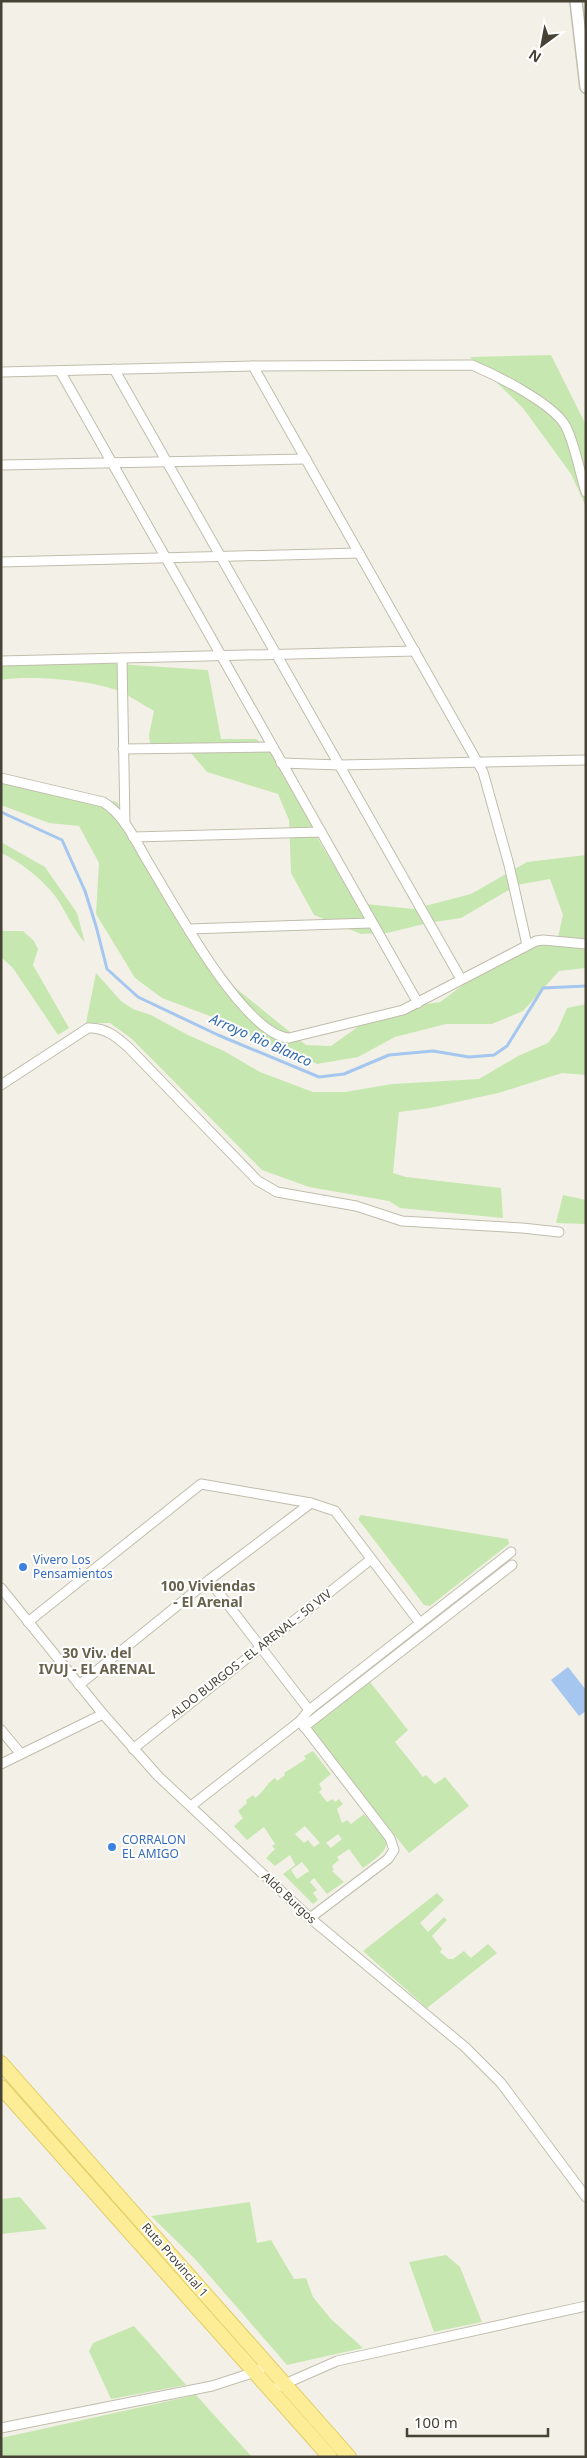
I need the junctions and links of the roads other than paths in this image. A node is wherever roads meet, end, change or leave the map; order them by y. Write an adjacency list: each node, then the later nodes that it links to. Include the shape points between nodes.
1 (576, 1): 2 (street)
2 (586, 87)
3 (254, 366): 4 (street); 7 (street); 11 (street, via 472,365 555,412 566,427)
4 (114, 369): 5 (street); 8 (street)
5 (60, 371): 6 (street); 9 (street)
6 (1, 372)
7 (306, 459): 8 (street); 12 (street)
8 (167, 462): 9 (street); 13 (street)
9 (112, 463): 10 (street); 14 (street)
10 (1, 465)
11 (586, 492)
12 (359, 553): 13 (street); 16 (street)
13 (221, 557): 14 (street); 17 (street)
14 (166, 559): 15 (street); 18 (street)
15 (1, 562)
16 (415, 651): 17 (street); 24 (street)
17 (277, 654): 18 (street); 26 (street)
18 (220, 656): 19 (street); 21 (street)
19 (122, 658): 20 (street); 22 (street)
20 (1, 661)
21 (272, 747): 22 (street); 25 (street)
22 (123, 749): 28 (street)
23 (586, 760): 24 (street)
24 (477, 762): 26 (street); 34 (street, via 483,772 509,865)
25 (281, 763): 26 (street); 29 (street)
26 (340, 765): 35 (street)
27 (1, 778): 28 (street, via 103,802)
28 (125, 824): 30 (street)
29 (321, 832): 30 (street); 31 (street)
30 (133, 837): 32 (street)
31 (371, 923): 32 (street); 36 (street)
32 (189, 929): 36 (street, via 236,998 282,1038 403,1010)
33 (586, 944): 34 (street, via 543,940)
34 (527, 945): 35 (street)
35 (460, 979): 36 (street)
36 (418, 1003)
37 (1, 1085): 38 (street, via 88,1028 98,1027 129,1048 258,1181 277,1192 356,1206 402,1221)
38 (559, 1232)
39 (311, 1503): 41 (street, via 335,1511); 43 (street); 45 (street, via 201,1484)
40 (511, 1552): 46 (street)
41 (370, 1560): 46 (street); 47 (street, ALDO BURGOS - EL ARENAL - 50 VIV)
42 (512, 1565): 51 (street)
43 (209, 1580): 47 (street); 48 (street)
44 (1, 1588): 45 (street, Aldo Burgos)
45 (28, 1622): 48 (street, Aldo Burgos)
46 (420, 1623): 49 (street)
47 (258, 1647): 49 (street); 53 (street, ALDO BURGOS - EL ARENAL - 50 VIV)
48 (79, 1685): 50 (street, Aldo Burgos)
49 (309, 1710): 51 (street)
50 (103, 1714): 53 (street, Aldo Burgos); 54 (street)
51 (302, 1724): 56 (street); 57 (street, via 390,1838 394,1850 388,1859)
52 (1, 1730): 54 (street)
53 (133, 1749): 56 (street, Aldo Burgos)
54 (21, 1754): 55 (street)
55 (1, 1764)
56 (190, 1806): 57 (street, Aldo Burgos)
57 (310, 1918): 60 (street, Aldo Burgos, via 465,2047 501,2083)
58 (1, 2063): 62 (main road, Ruta Provincial 1)
59 (1, 2087): 63 (main road, Ruta Provincial 1)
60 (586, 2196)
61 (586, 2306): 64 (street, via 337,2362)
62 (268, 2365): 63 (street); 64 (main road, Ruta Provincial 1)
63 (255, 2372): 64 (main road, Ruta Provincial 1); 65 (street, via 212,2386)
64 (277, 2387): 66 (main road, Ruta Provincial 1); 67 (main road, Ruta Provincial 1)
65 (1, 2428)
66 (330, 2457)
67 (348, 2457)

